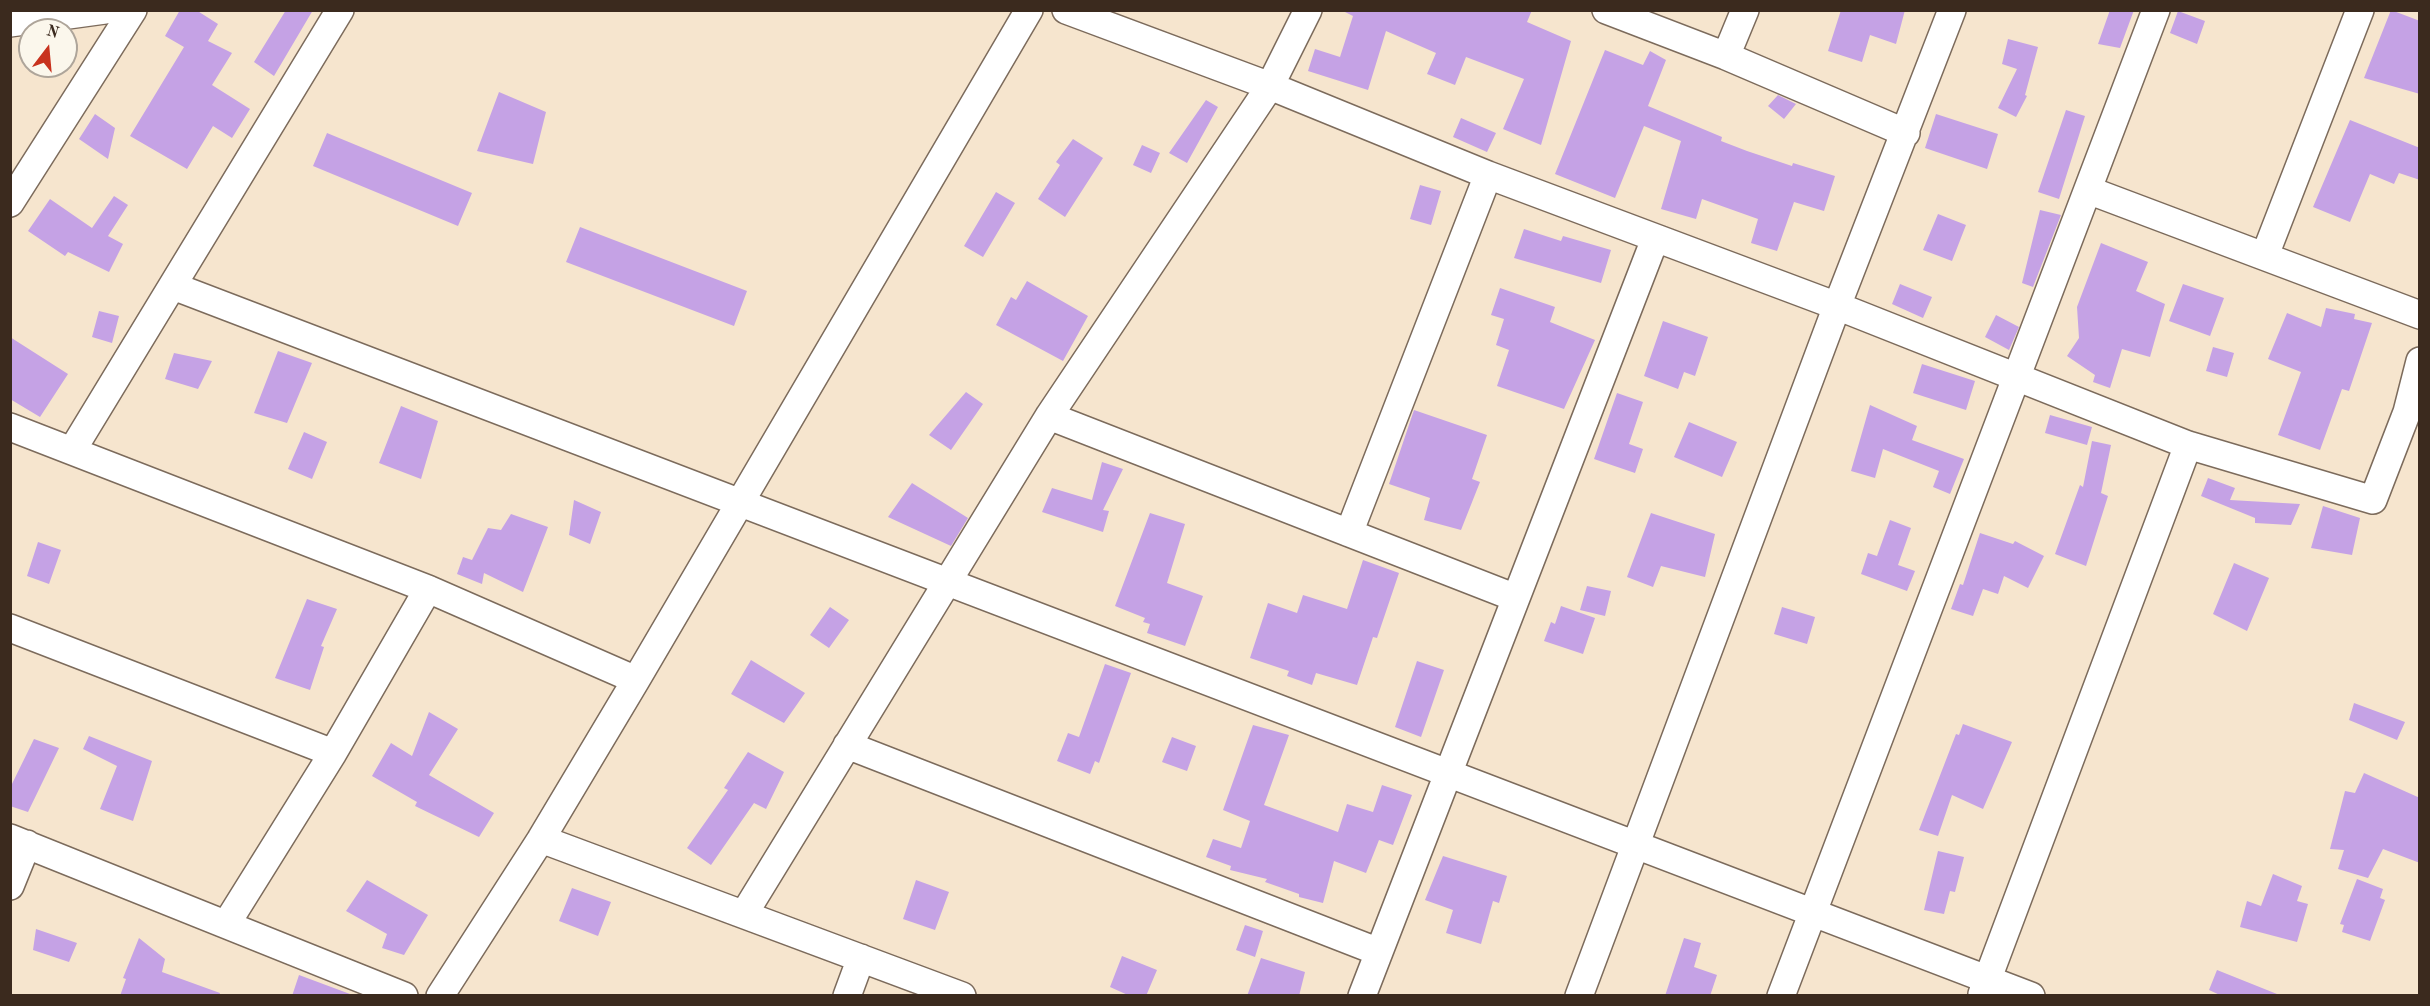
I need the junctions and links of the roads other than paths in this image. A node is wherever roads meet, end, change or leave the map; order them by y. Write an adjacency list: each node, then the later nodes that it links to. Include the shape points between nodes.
1 (105, 10): 12 (street)
2 (133, 10): 18 (street)
3 (340, 10): 21 (street)
4 (1029, 10): 30 (street)
5 (1066, 10): 14 (street)
6 (1308, 10): 14 (street)
7 (1606, 10): 13 (street)
8 (1744, 10): 13 (street)
9 (1952, 10): 15 (street)
10 (2156, 10): 17 (street)
11 (2360, 10): 20 (street)
12 (10, 23)
13 (1726, 56): 15 (street)
14 (1269, 86): 16 (street); 26 (street)
15 (1906, 133): 22 (street)
16 (1488, 175): 19 (street); 31 (street)
17 (2088, 190): 20 (street); 25 (street)
18 (10, 203)
19 (1655, 239): 22 (street); 34 (street)
20 (2265, 255): 23 (street)
21 (172, 286): 29 (street); 30 (street)
22 (1836, 306): 25 (street); 42 (street)
23 (2420, 315)
24 (2420, 361): 28 (street, via 2407,412 2373,500)
25 (2016, 378): 28 (street); 44 (street)
26 (1049, 416): 31 (street); 32 (street)
27 (10, 427): 29 (street)
28 (2188, 445): 49 (street)
29 (74, 449): 33 (street)
30 (739, 504): 32 (street); 36 (street)
31 (1349, 533): 34 (street)
32 (948, 582): 37 (street); 39 (street)
33 (428, 589): 36 (street); 38 (street)
34 (1516, 598): 39 (street)
35 (10, 628): 38 (street)
36 (636, 680): 40 (street)
37 (847, 745): 45 (street); 47 (street)
38 (333, 753): 46 (street)
39 (1448, 773): 42 (street); 47 (street)
40 (541, 838): 45 (street); 51 (street)
41 (19, 841): 43 (street); 46 (street)
42 (1636, 845): 44 (street); 55 (street)
43 (10, 886)
44 (1813, 912): 49 (street); 56 (street)
45 (744, 914): 48 (street)
46 (227, 923): 50 (street)
47 (1379, 952): 54 (street)
48 (861, 958): 52 (street); 53 (street)
49 (1985, 987): 57 (street)
50 (404, 996)
51 (440, 996)
52 (847, 996)
53 (962, 996)
54 (1362, 996)
55 (1579, 996)
56 (1781, 996)
57 (2031, 996)

